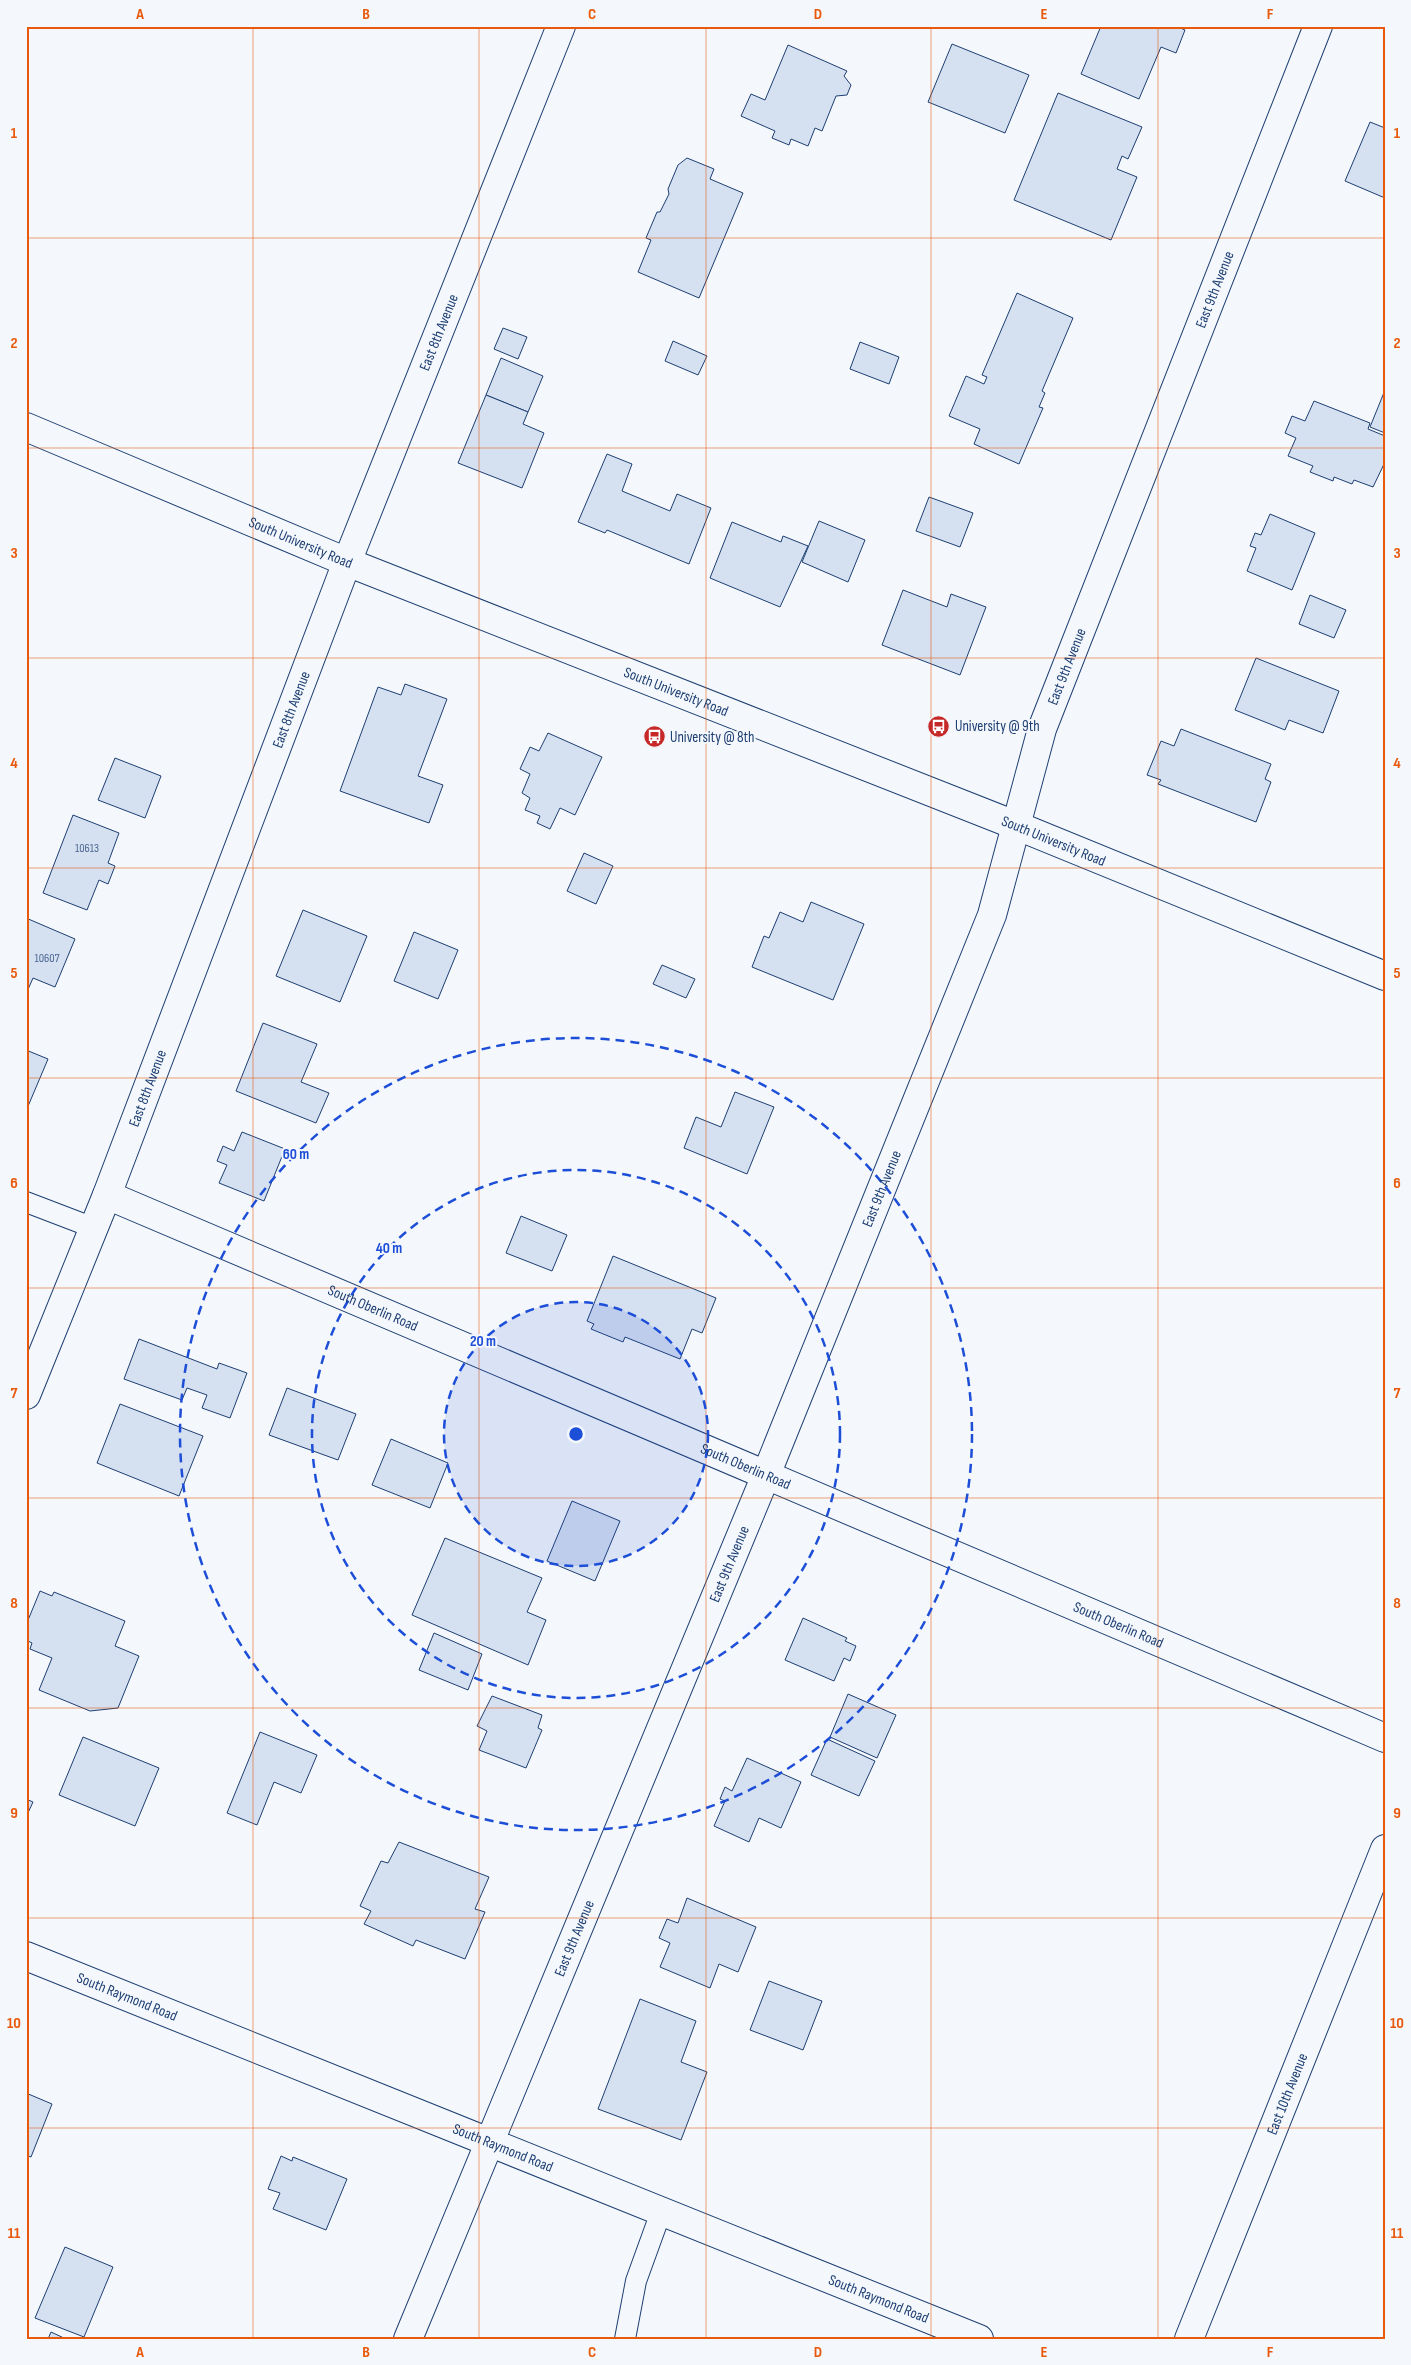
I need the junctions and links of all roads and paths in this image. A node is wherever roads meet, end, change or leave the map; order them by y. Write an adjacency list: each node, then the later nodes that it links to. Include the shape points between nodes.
1 (561, 26): 4 (street, East 8th Avenue)
2 (1318, 26): 5 (street, East 9th Avenue, via 1042,729)
3 (26, 426): 4 (street, South University Road)
4 (347, 562): 5 (street, South University Road); 7 (street, East 8th Avenue)
5 (1015, 825): 6 (street, South University Road); 11 (street, East 9th Avenue, via 992,915)
6 (1385, 976)
7 (107, 1195): 9 (street, East 8th Avenue); 11 (street, South Oberlin Road)
8 (26, 1202): 9 (lane)
9 (94, 1228): 10 (street, East 8th Avenue)
10 (26, 1395)
11 (766, 1476): 12 (street, South Oberlin Road); 15 (street, East 9th Avenue)
12 (1385, 1738)
13 (1385, 1849): 20 (street, East 10th Avenue)
14 (26, 1956): 15 (street, South Raymond Road)
15 (488, 2143): 16 (street, South Raymond Road); 17 (street, East 9th Avenue)
16 (661, 2212): 18 (lane, via 636,2281); 19 (street, South Raymond Road)
17 (408, 2339)
18 (625, 2339)
19 (979, 2339)
20 (1189, 2339)

